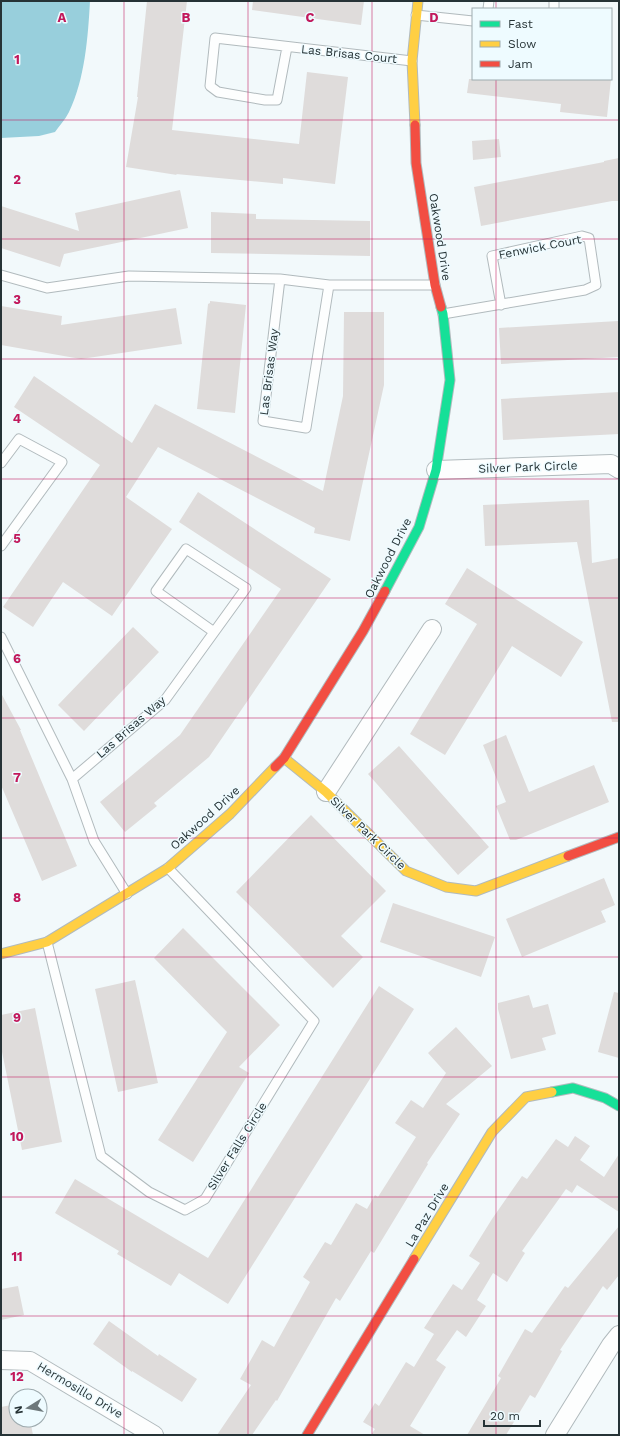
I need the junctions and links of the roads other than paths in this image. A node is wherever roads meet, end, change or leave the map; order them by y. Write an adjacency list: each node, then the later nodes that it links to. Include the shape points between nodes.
1 (418, 1): 2 (street, Oakwood Drive)
2 (416, 15): 3 (lane); 5 (street, Oakwood Drive)
3 (472, 21)
4 (287, 47): 4 (lane, Las Brisas Court, via 215,38 210,86 218,92 277,100); 5 (lane, Las Brisas Court)
5 (412, 61): 9 (street, Oakwood Drive, via 416,163)
6 (1, 275): 7 (lane, via 47,288 129,276)
7 (280, 278): 8 (lane); 8 (lane, Las Brisas Way, via 262,421 306,428)
8 (328, 285): 9 (lane)
9 (435, 285): 11 (street, Oakwood Drive)
10 (501, 305): 10 (lane, Fenwick Court, via 585,290 596,285 589,238 582,236 492,256); 11 (lane, Fenwick Court)
11 (443, 314): 14 (street, Oakwood Drive, via 450,380)
12 (1, 463): 15 (lane, via 19,439 62,462)
13 (619, 469): 14 (street, Silver Park Circle, via 611,464)
14 (436, 470): 19 (street, Oakwood Drive, via 419,528 364,631)
15 (1, 546)
16 (432, 629): 21 (street)
17 (214, 632): 17 (lane, Las Brisas Way, via 246,588 186,549 156,591); 20 (lane, Las Brisas Way, via 165,700)
18 (1, 637): 20 (lane)
19 (284, 758): 21 (street, Silver Park Circle); 23 (street, Oakwood Drive, via 230,814)
20 (72, 779): 24 (lane, via 94,841)
21 (326, 792): 22 (street, Silver Park Circle, via 406,871 446,887 476,891)
22 (619, 837)
23 (168, 868): 24 (street, Oakwood Drive); 25 (lane, Silver Falls Circle, via 314,1021 205,1199 185,1210 149,1192 101,1156)
24 (127, 894): 25 (street, Oakwood Drive)
25 (47, 942): 26 (street, Oakwood Drive)
26 (1, 954)
27 (619, 1106): 31 (street, La Paz Drive, via 605,1098 573,1088 526,1097 492,1132)
28 (619, 1335): 32 (street)
29 (1, 1360): 30 (street, Hermosillo Drive, via 30,1361)
30 (154, 1435)
31 (307, 1435)
32 (555, 1435)

